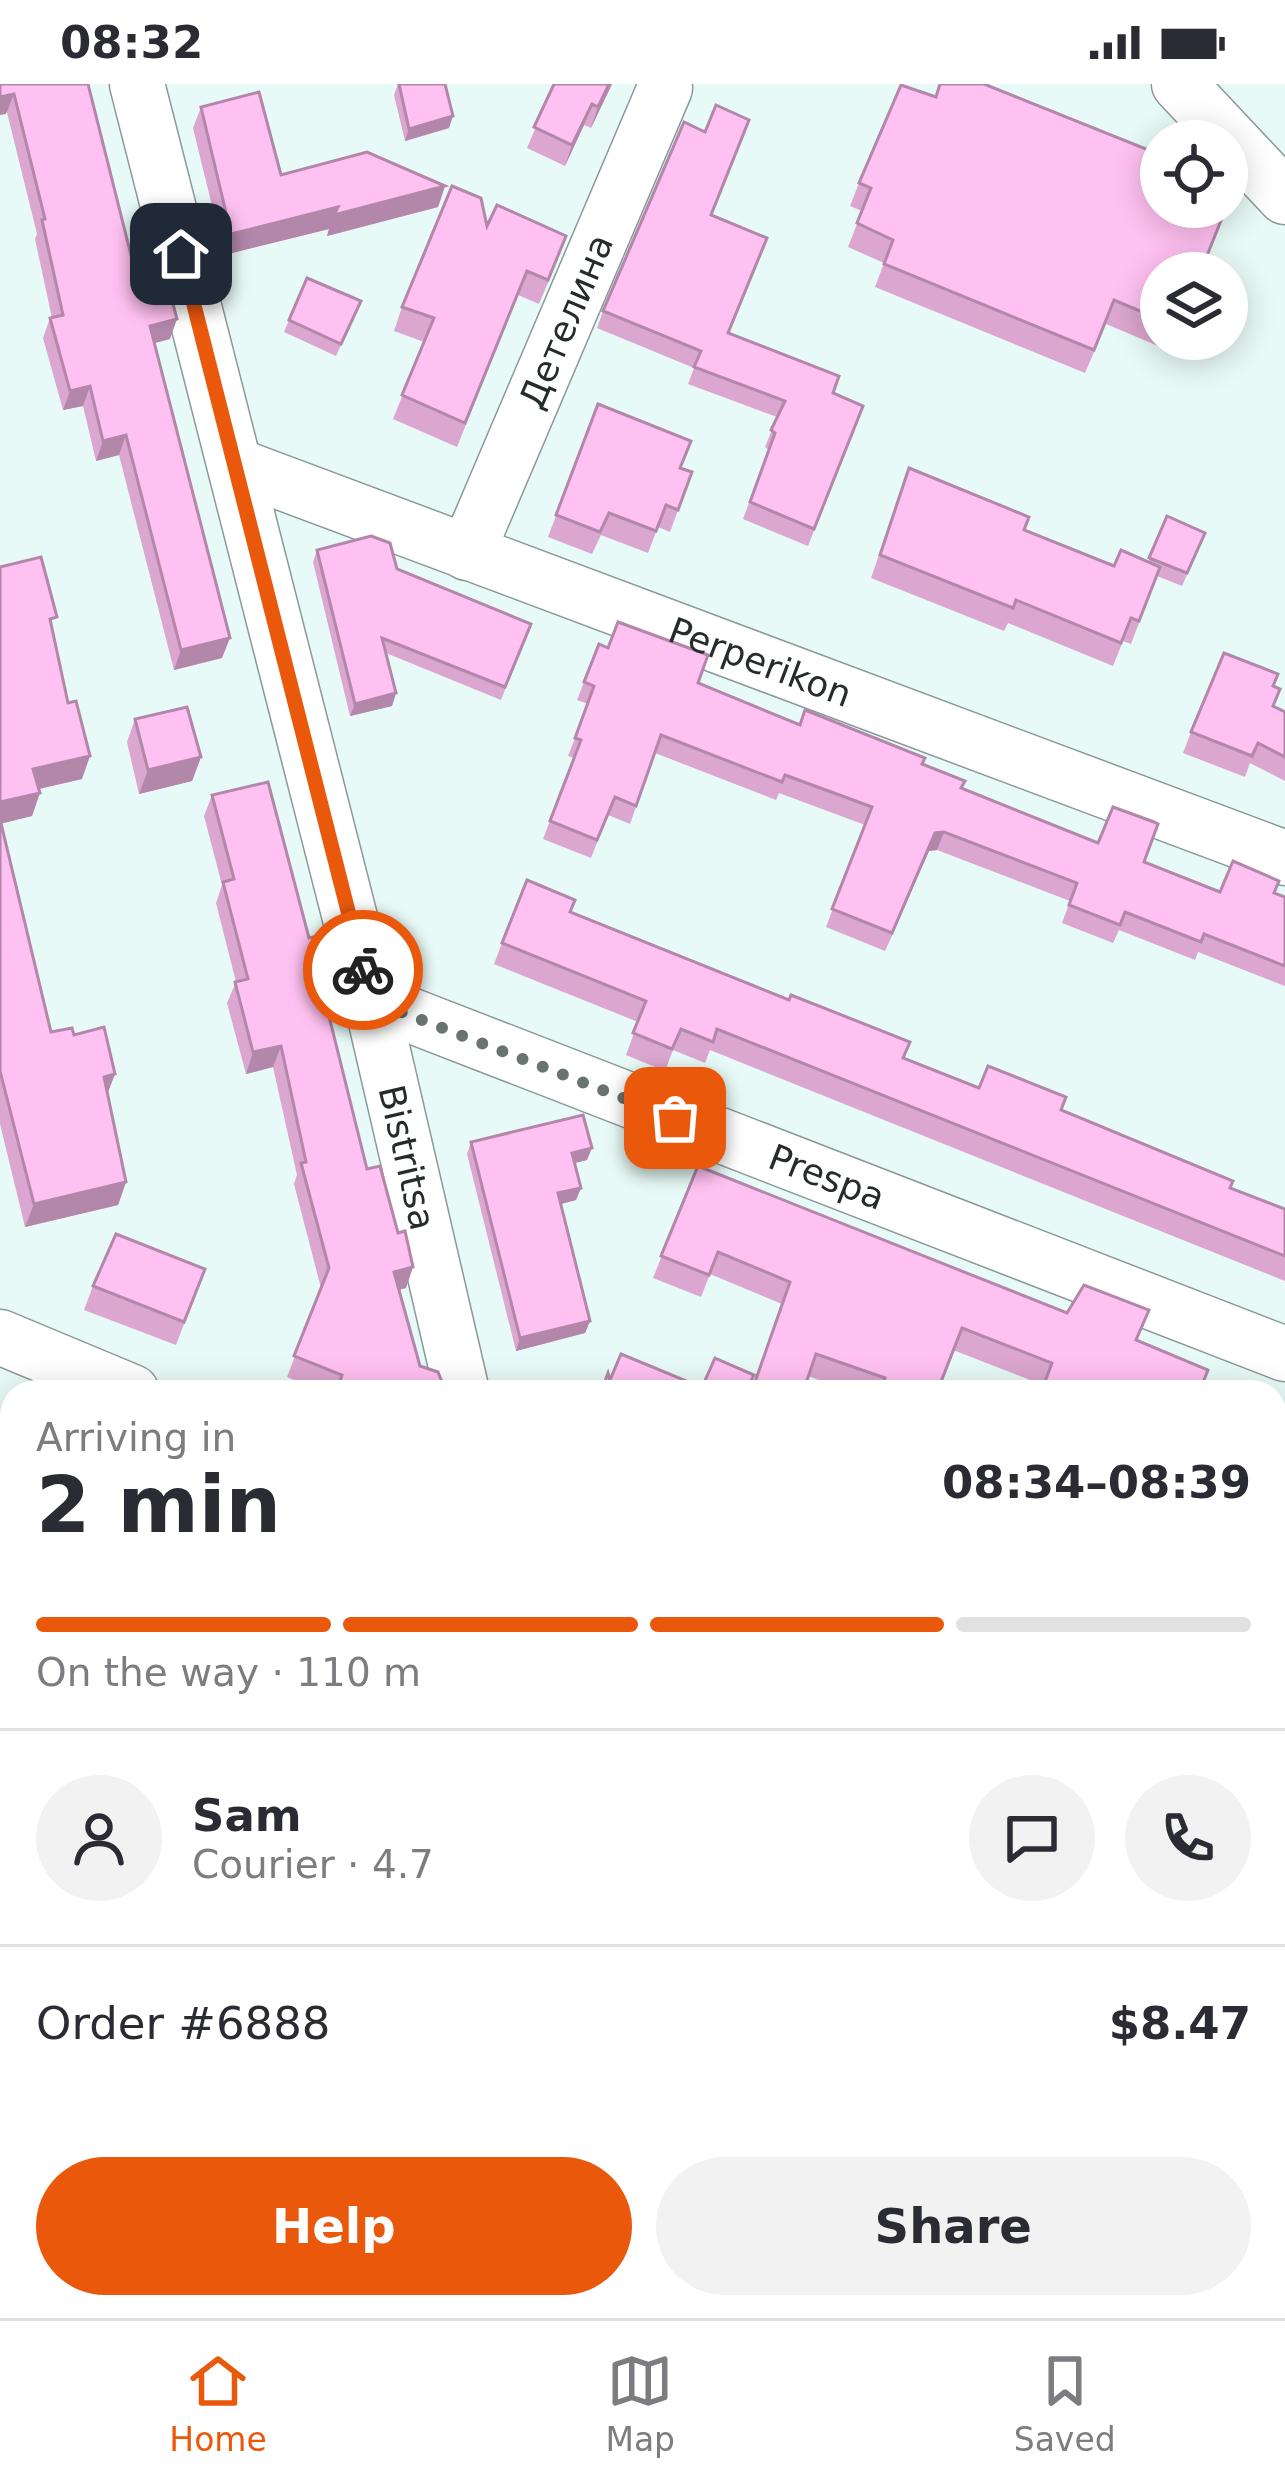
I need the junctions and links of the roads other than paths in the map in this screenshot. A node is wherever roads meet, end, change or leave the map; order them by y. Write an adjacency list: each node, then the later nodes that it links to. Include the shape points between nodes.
1 (137, 84): 5 (street, Bistritsa)
2 (1179, 84): 4 (street)
3 (665, 88): 6 (street, Детелина)
4 (1285, 197)
5 (236, 465): 6 (street, Perperikon); 8 (street, Bistritsa)
6 (467, 553): 7 (street, Perperikon)
7 (1285, 858)
8 (370, 1000): 10 (street, Prespa); 12 (street, Bistritsa)
9 (0, 1337): 11 (street)
10 (1285, 1354)
11 (103, 1380)
12 (459, 1380)

